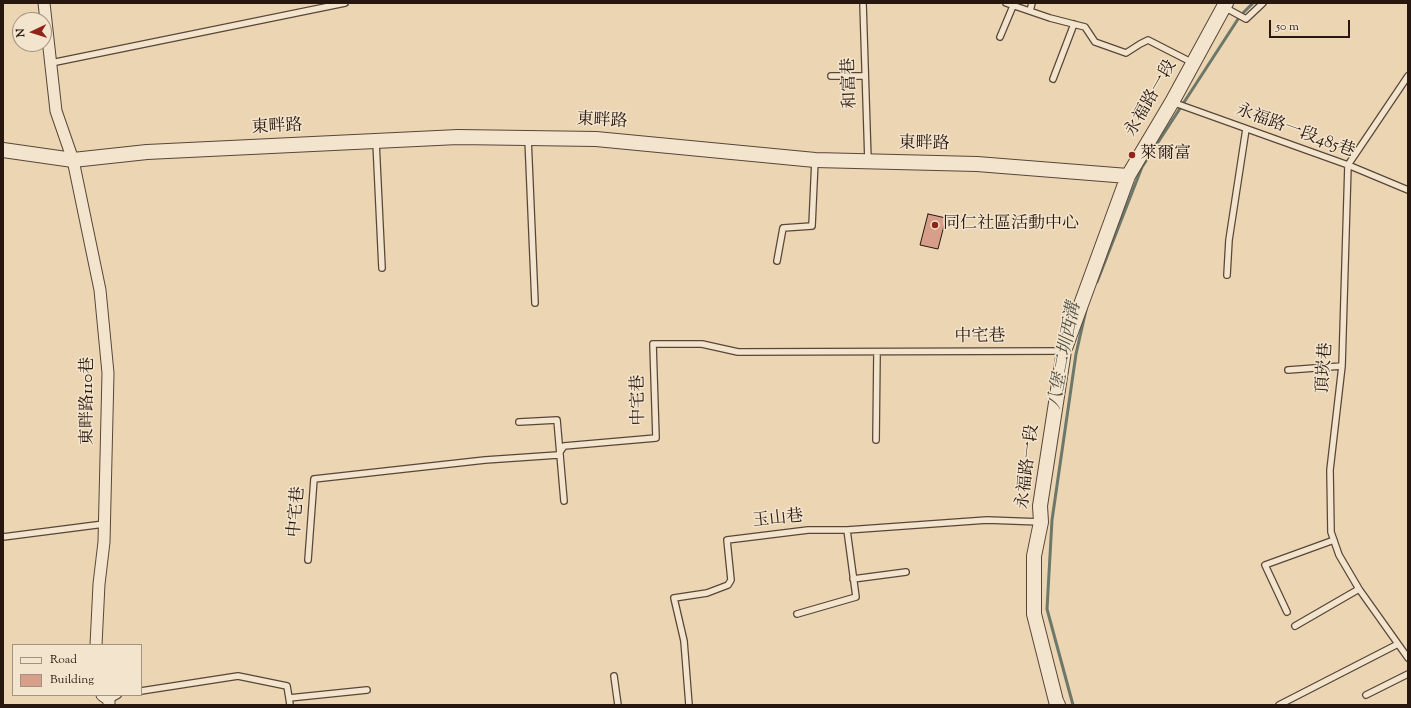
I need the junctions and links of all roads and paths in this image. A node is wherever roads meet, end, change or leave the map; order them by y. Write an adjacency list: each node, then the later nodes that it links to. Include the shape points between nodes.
1 (44, 3): 12 (street)
2 (345, 3): 12 (lane)
3 (864, 3): 15 (lane, 和富巷)
4 (1006, 3): 8 (lane)
5 (1032, 3): 9 (lane)
6 (1263, 3): 7 (lane, via 1246,19)
7 (1225, 5): 13 (street, 永福路一段)
8 (1013, 6): 9 (lane); 11 (lane)
9 (1030, 11): 10 (lane)
10 (1074, 24): 13 (lane, via 1085,27 1095,42 1126,54 1148,40); 17 (lane)
11 (1000, 37)
12 (51, 63): 23 (street, via 56,111)
13 (1194, 63): 18 (street, 永福路一段)
14 (831, 76): 15 (lane)
15 (865, 76): 25 (lane, 和富巷)
16 (1408, 76): 26 (lane)
17 (1053, 78)
18 (1174, 103): 19 (lane, 永福路一段485巷); 27 (street, 永福路一段)
19 (1246, 129): 26 (lane, 永福路一段485巷); 31 (lane)
20 (528, 138): 21 (street, 東畔路, via 458,137); 24 (street, 東畔路, via 596,139); 32 (lane)
21 (376, 141): 23 (street, 東畔路, via 147,152); 30 (lane)
22 (3, 150): 23 (street, 東畔路)
23 (73, 160): 42 (street, 東畔路110巷, via 100,290 108,373)
24 (815, 160): 25 (street, 東畔路); 29 (lane, via 812,226 784,228)
25 (868, 162): 27 (street, 東畔路, via 977,164)
26 (1348, 165): 28 (lane, 永福路一段485巷); 35 (lane, 頂崁巷)
27 (1128, 176): 33 (street, 永福路一段)
28 (1408, 190)
29 (777, 261)
30 (382, 268)
31 (1226, 275)
32 (535, 303)
33 (1064, 352): 34 (lane, 中宅巷); 41 (street, 永福路一段, via 1040,506)
34 (877, 353): 38 (lane); 39 (lane, 中宅巷, via 738,352 702,344 653,344 656,438)
35 (1342, 366): 36 (lane); 45 (lane, 頂崁巷, via 1330,470 1331,532)
36 (1288, 370)
37 (519, 422): 39 (lane, via 557,420)
38 (876, 440)
39 (561, 448): 40 (lane); 46 (lane, 中宅巷, via 558,455 485,460 314,479)
40 (564, 501)
41 (1041, 522): 43 (lane, 玉山巷, via 987,520); 62 (street, 永福路一段, via 1034,556 1034,614)
42 (104, 524): 44 (lane); 53 (street, 東畔路110巷)
43 (847, 530): 48 (lane); 65 (lane, 玉山巷, via 808,530 727,540 731,580 728,585 707,593 674,598 684,641)
44 (3, 537)
45 (1334, 540): 49 (lane, 頂崁巷, via 1339,555); 50 (lane, via 1265,565)
46 (308, 560)
47 (906, 572): 48 (lane)
48 (854, 579): 51 (lane, via 856,597)
49 (1359, 590): 52 (lane); 54 (lane, 頂崁巷)
50 (1288, 612)
51 (797, 614)
52 (1294, 626)
53 (96, 644)
54 (1398, 644): 55 (lane, 頂崁巷); 66 (lane)
55 (1408, 658)
56 (1408, 674): 60 (lane)
57 (614, 676): 64 (lane)
58 (367, 690): 61 (lane)
59 (142, 691): 61 (lane, via 238,676 288,686)
60 (1366, 695)
61 (289, 698): 63 (lane)
62 (1056, 704)
63 (290, 705)
64 (618, 705)
65 (689, 705)
66 (1279, 705)

